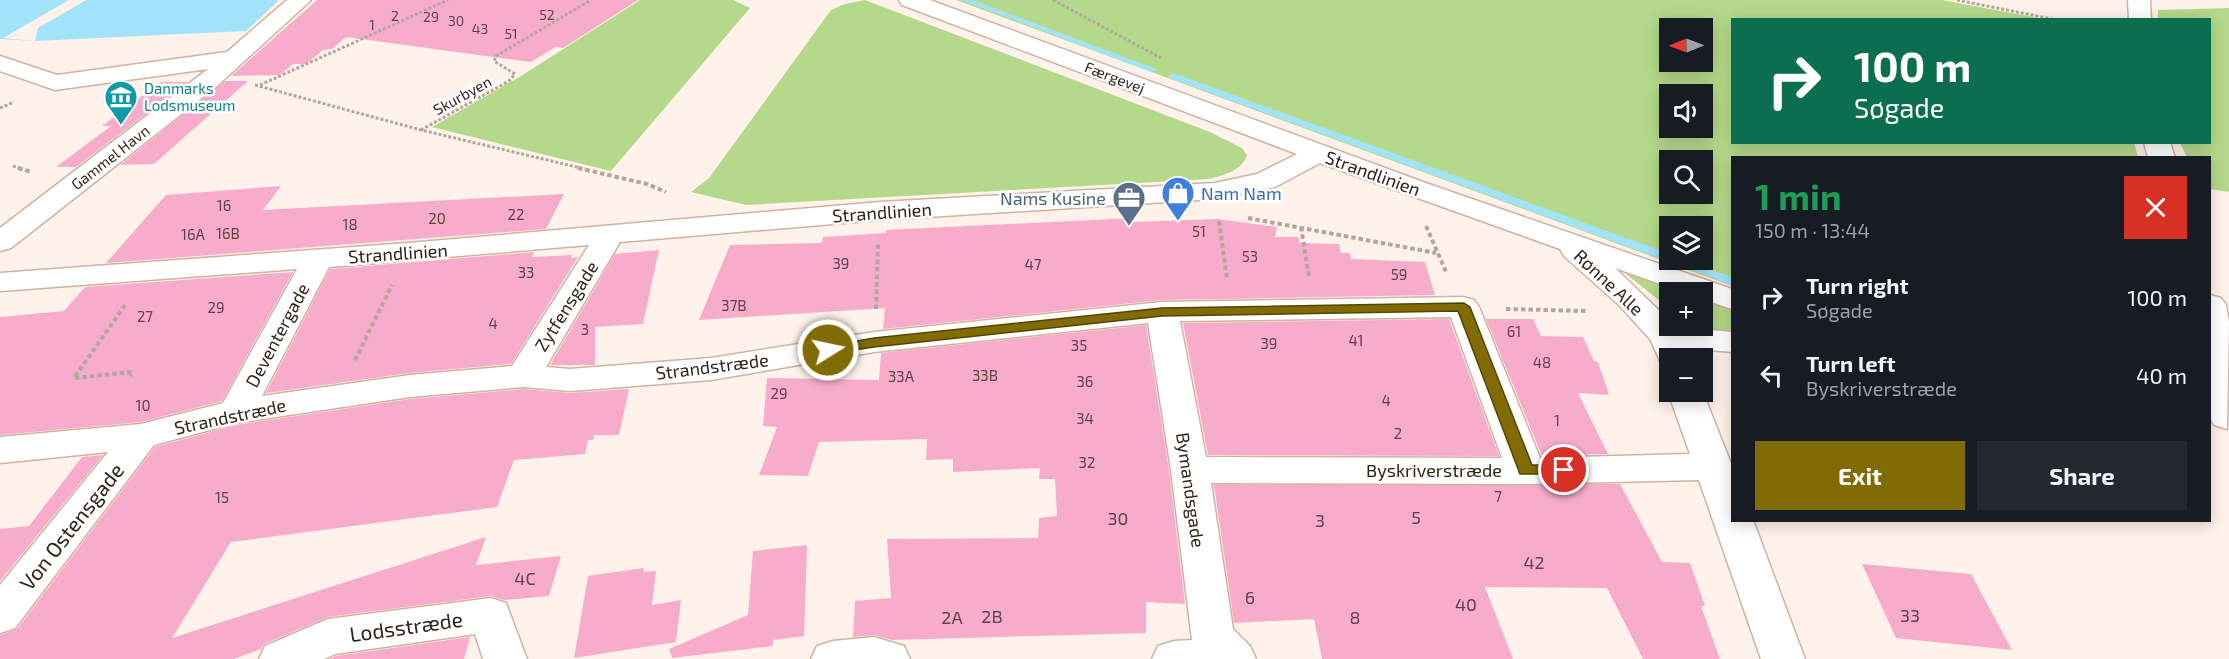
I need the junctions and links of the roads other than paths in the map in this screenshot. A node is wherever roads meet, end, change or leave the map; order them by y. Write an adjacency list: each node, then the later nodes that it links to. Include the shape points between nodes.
1 (300, 0): 5 (street, Gammel Havn)
2 (910, 0): 7 (street, Færgevej)
3 (2139, 0): 4 (street)
4 (2140, 18)
5 (235, 58): 6 (street, via 56,83); 10 (street, Gammel Havn)
6 (0, 63)
7 (1320, 152): 8 (street, Strandlinien, via 1216,202 880,212); 9 (street, Strandlinien)
8 (610, 236): 11 (street, Strandlinien); 19 (street, Zytfensgade)
9 (1560, 237): 13 (street, Strandlinien); 16 (street, Rønne Alle, via 1630,298)
10 (0, 242)
11 (318, 259): 12 (street, Strandlinien); 21 (street, Deventergade)
12 (3, 285)
13 (1731, 299)
14 (1162, 312): 19 (street, Strandstræde, via 874,342 711,369 570,380); 26 (street, Bymandsgade); 27 (street, Strandstræde, via 1464,307)
15 (2211, 314): 22 (street)
16 (1659, 334)
17 (1661, 336): 18 (street)
18 (1731, 342)
19 (523, 376): 21 (street, Strandstræde, via 338,395)
20 (1690, 402): 25 (street)
21 (236, 411): 23 (street, Strandstræde)
22 (2222, 416)
23 (141, 436): 24 (street, Strandstræde); 30 (street, Von Ostensgade)
24 (0, 450)
25 (1714, 467): 27 (street, Byskriverstræde); 28 (street)
26 (1190, 470): 27 (street, Byskriverstræde); 31 (street, Bymandsgade, via 1212,636)
27 (1526, 471)
28 (1731, 514)
29 (1734, 522): 37 (street)
30 (0, 616)
31 (1232, 658): 36 (street)
32 (281, 659): 33 (street, Lodsstræde, via 328,637 491,615)
33 (505, 659)
34 (833, 659): 35 (street, via 874,655)
35 (888, 659)
36 (1174, 659)
37 (1783, 659)

